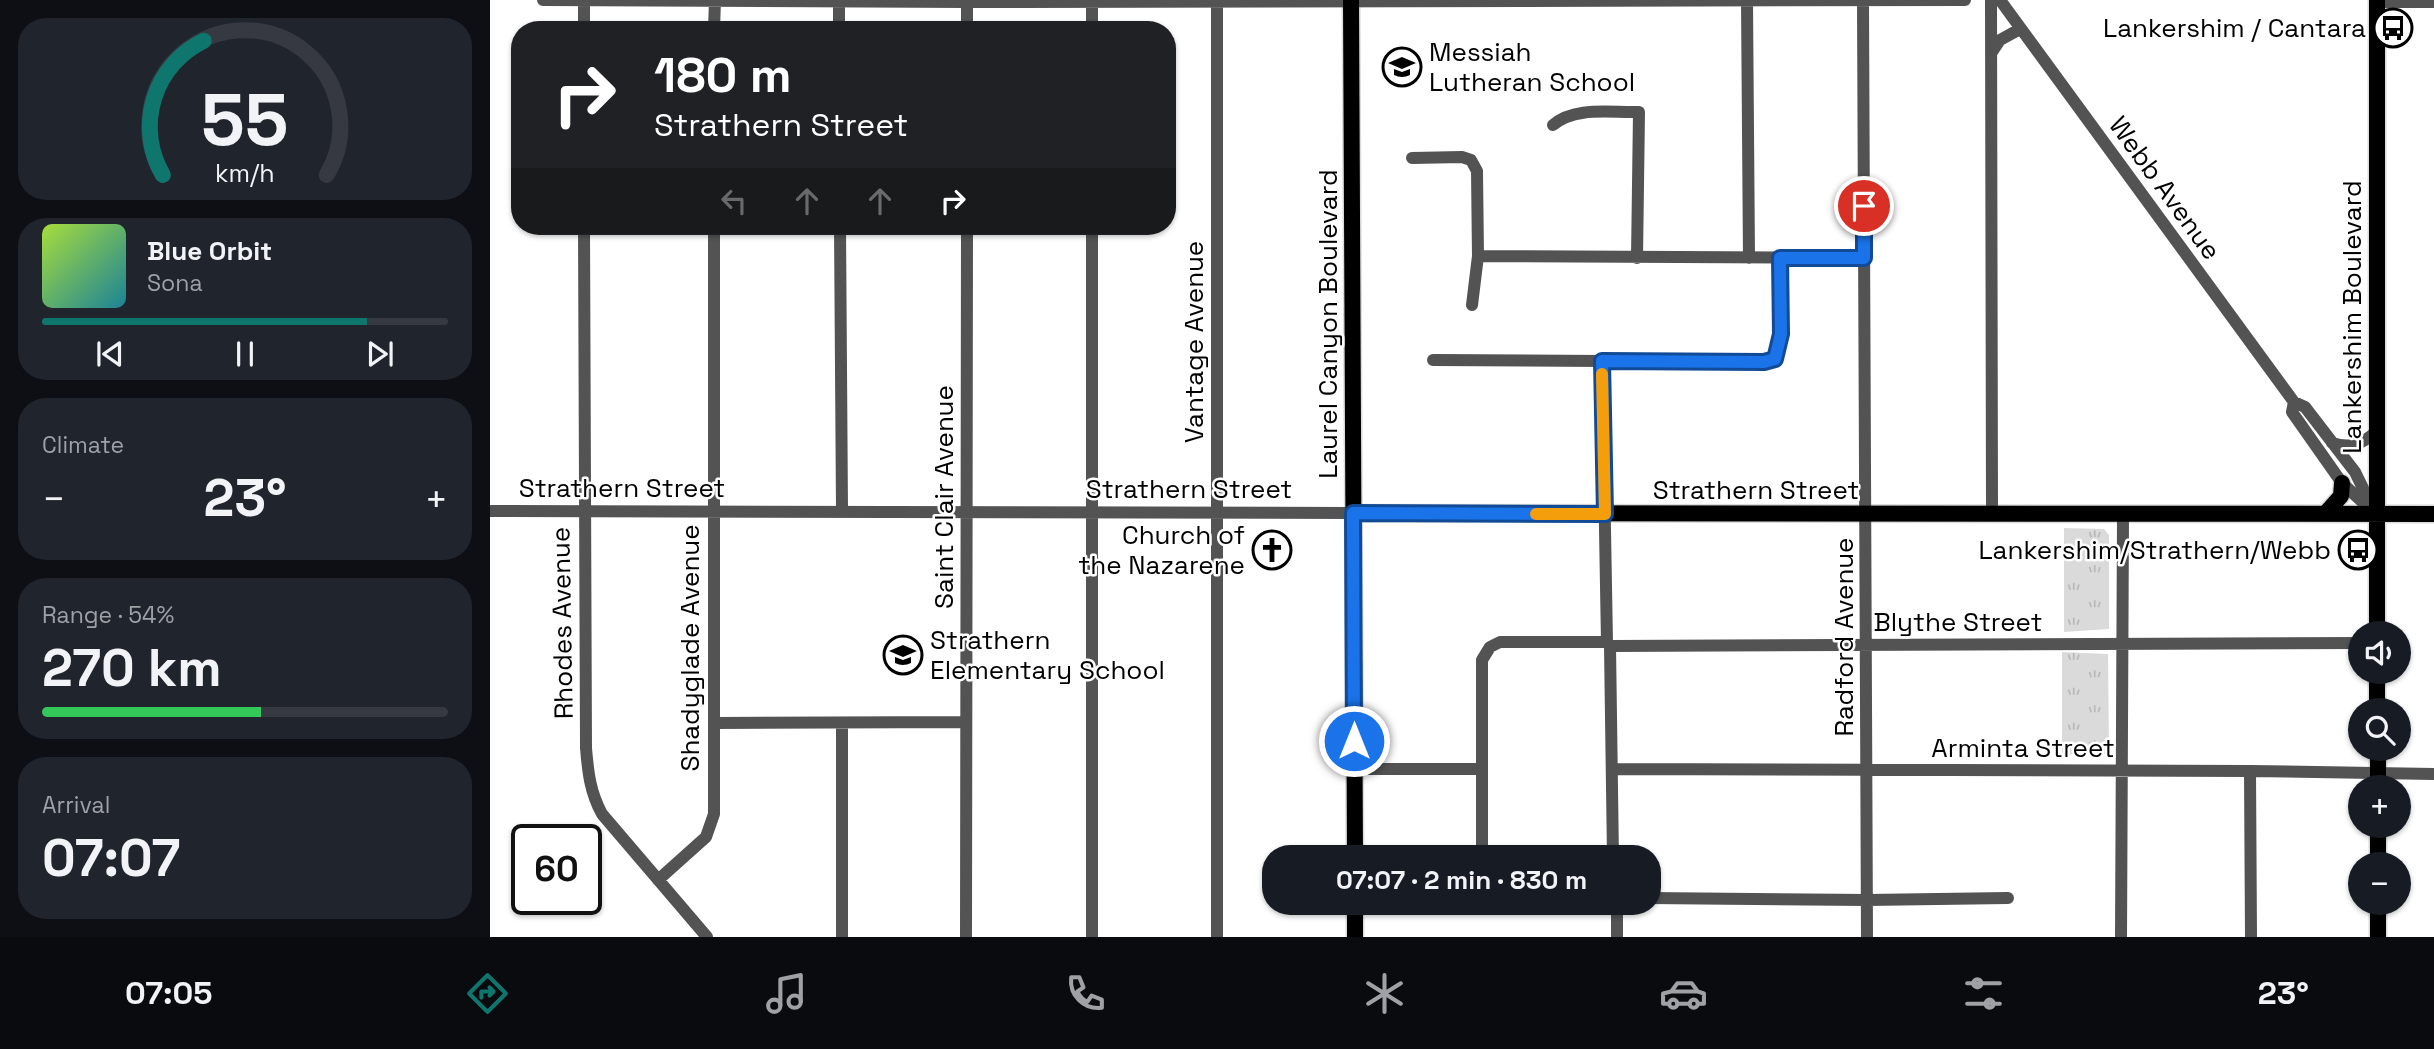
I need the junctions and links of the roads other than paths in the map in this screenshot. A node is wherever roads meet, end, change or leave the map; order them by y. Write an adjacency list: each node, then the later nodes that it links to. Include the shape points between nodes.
1 (543, 0): 2 (street)
2 (584, 0): 8 (street); 20 (street)
3 (1351, 0): 12 (street); 13 (street); 53 (main road, Laurel Canyon Boulevard)
4 (1591, 0): 13 (street); 14 (street)
5 (1965, 0): 17 (street)
6 (1991, 0): 26 (street)
7 (2000, 0): 25 (street, Webb Avenue)
8 (715, 1): 9 (street); 21 (street)
9 (839, 1): 10 (street); 22 (street)
10 (967, 1): 11 (street); 23 (street)
11 (1092, 1): 12 (street); 24 (street)
12 (1217, 1): 52 (street, Vantage Avenue)
13 (1479, 1)
14 (1697, 1): 15 (street)
15 (1747, 1): 16 (street); 36 (street)
16 (1805, 1): 17 (street)
17 (1863, 1): 38 (street, Radford Avenue)
18 (2376, 1): 19 (street); 43 (main road, Lankershim Boulevard)
19 (2434, 2)
20 (584, 21)
21 (715, 21)
22 (839, 21)
23 (967, 21)
24 (1092, 21)
25 (2021, 29): 26 (street, via 2000,40); 42 (street, Webb Avenue)
26 (1992, 52): 56 (street)
27 (1553, 125): 35 (street, via 1574,113 1639,112)
28 (1412, 158): 34 (street, via 1471,160 1477,171)
29 (584, 235): 48 (street, Rhodes Avenue)
30 (713, 235): 49 (street, Shadyglade Avenue)
31 (840, 235): 47 (street)
32 (967, 235): 50 (street, Saint Clair Avenue)
33 (1092, 235): 51 (street)
34 (1478, 256): 35 (street); 39 (street)
35 (1637, 258): 36 (street)
36 (1749, 258): 37 (street)
37 (1780, 258): 38 (street); 41 (street, via 1781,334 1775,359)
38 (1864, 258): 55 (street, Radford Avenue)
39 (1472, 305)
40 (1433, 360): 41 (street)
41 (1602, 361): 54 (street)
42 (2294, 402): 44 (street, Webb Avenue, via 2305,407); 45 (street, Webb Avenue, via 2292,412)
43 (2377, 431): 44 (street, via 2356,446); 60 (main road, Lankershim Boulevard)
44 (2332, 443): 60 (street, Webb Avenue, via 2355,472)
45 (2342, 483): 57 (main road, via 2341,496); 60 (street, Webb Avenue)
46 (490, 511): 48 (street, Strathern Street)
47 (842, 511): 49 (street, Strathern Street); 50 (street, Strathern Street)
48 (584, 512): 49 (street, Strathern Street); 81 (street, Rhodes Avenue, via 590,784 602,814)
49 (712, 513): 67 (street, Shadyglade Avenue)
50 (967, 513): 51 (street, Strathern Street); 66 (street, Saint Clair Avenue)
51 (1091, 513): 52 (street, Strathern Street); 91 (street)
52 (1216, 513): 53 (street, Strathern Street); 92 (street, Vantage Avenue)
53 (1353, 513): 54 (main road, Strathern Street); 69 (main road, Laurel Canyon Boulevard)
54 (1605, 514): 55 (main road, Strathern Street); 63 (street)
55 (1866, 514): 56 (main road, Strathern Street); 64 (street, Radford Avenue)
56 (1992, 514): 59 (main road, Strathern Street)
57 (2325, 514): 59 (main road, Strathern Street); 60 (main road, Strathern Street)
58 (2434, 514): 60 (main road, Strathern Street)
59 (2123, 515): 65 (street)
60 (2376, 515): 61 (main road, Lankershim Boulevard)
61 (2377, 621)
62 (2348, 643): 65 (street, Blythe Street)
63 (1609, 644): 64 (street, Blythe Street); 70 (street, Blythe Street, via 1500,642 1490,647 1482,660); 71 (street)
64 (1866, 644): 65 (street, Blythe Street); 72 (street, Radford Avenue)
65 (2122, 644): 73 (street)
66 (966, 722): 68 (street); 90 (street, Saint Clair Avenue)
67 (714, 723): 68 (street); 81 (street, Shadyglade Avenue, via 711,826 698,846)
68 (842, 723): 89 (street)
69 (1354, 769): 70 (street); 78 (main road, Laurel Canyon Boulevard)
70 (1482, 769): 79 (street)
71 (1612, 769): 72 (street, Arminta Street); 80 (street)
72 (1867, 771): 73 (street, Arminta Street); 84 (street, Radford Avenue)
73 (2123, 771): 74 (street, Arminta Street); 96 (street)
74 (2250, 771): 77 (street, Arminta Street); 97 (street)
75 (2434, 774): 76 (street, Arminta Street)
76 (2411, 776)
77 (2348, 778)
78 (1354, 845)
79 (1482, 845)
80 (1613, 845)
81 (658, 880): 88 (street, Rhodes Avenue)
82 (1661, 898): 84 (street)
83 (2008, 898): 84 (street)
84 (1867, 900): 95 (street, Radford Avenue)
85 (1355, 915): 93 (main road)
86 (1617, 915): 94 (street)
87 (2378, 915): 98 (main road)
88 (707, 937)
89 (842, 937)
90 (966, 937)
91 (1092, 937)
92 (1217, 937)
93 (1355, 937)
94 (1617, 937)
95 (1867, 937)
96 (2121, 937)
97 (2250, 937)
98 (2378, 937)

